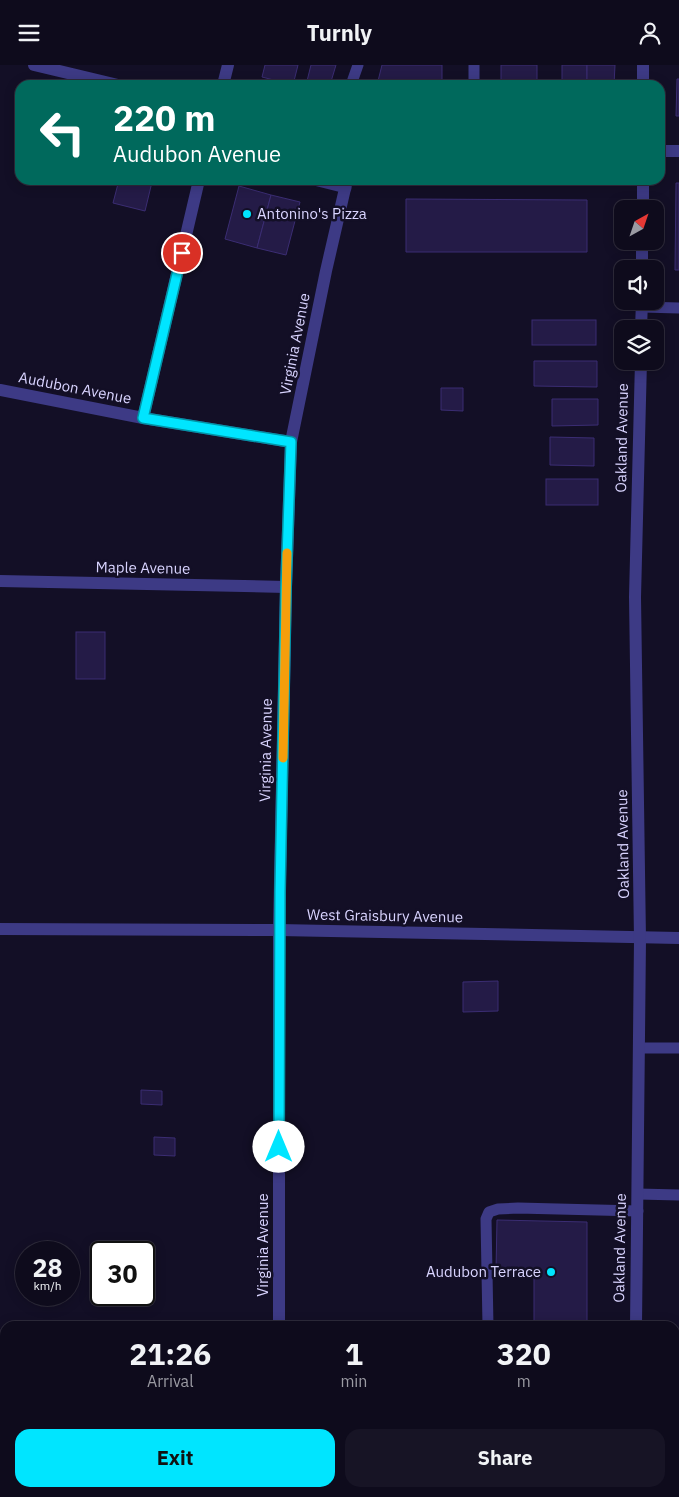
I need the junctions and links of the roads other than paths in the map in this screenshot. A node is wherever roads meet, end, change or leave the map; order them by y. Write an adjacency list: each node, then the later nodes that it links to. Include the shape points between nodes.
1 (34, 65): 6 (street)
2 (228, 65): 7 (street)
3 (358, 65): 8 (lane)
4 (474, 65): 9 (lane)
5 (643, 65): 10 (street)
6 (97, 80)
7 (224, 80)
8 (353, 80)
9 (474, 80)
10 (643, 80)
11 (665, 151): 12 (street)
12 (679, 151)
13 (198, 185): 21 (street)
14 (346, 185): 22 (street, Virginia Avenue)
15 (643, 185): 16 (street)
16 (642, 200)
17 (664, 306): 18 (lane)
18 (679, 308)
19 (641, 370): 28 (street, Oakland Avenue, via 635,597)
20 (0, 390): 21 (street, Audubon Avenue)
21 (143, 418): 22 (street, Audubon Avenue)
22 (291, 442): 24 (street, Virginia Avenue)
23 (0, 581): 24 (street, Maple Avenue)
24 (286, 587): 26 (street, Virginia Avenue)
25 (0, 929): 26 (street, West Graisbury Avenue)
26 (280, 930): 28 (street, West Graisbury Avenue); 34 (street, Virginia Avenue)
27 (679, 938): 28 (street, West Graisbury Avenue)
28 (640, 939): 29 (street, Oakland Avenue)
29 (639, 1048): 30 (lane); 31 (street, Oakland Avenue)
30 (679, 1048)
31 (638, 1194): 32 (lane); 33 (street, Oakland Avenue)
32 (679, 1195)
33 (638, 1211): 35 (lane, via 518,1208 489,1212 486,1219); 36 (street, Oakland Avenue)
34 (279, 1321)
35 (488, 1321)
36 (636, 1321)

